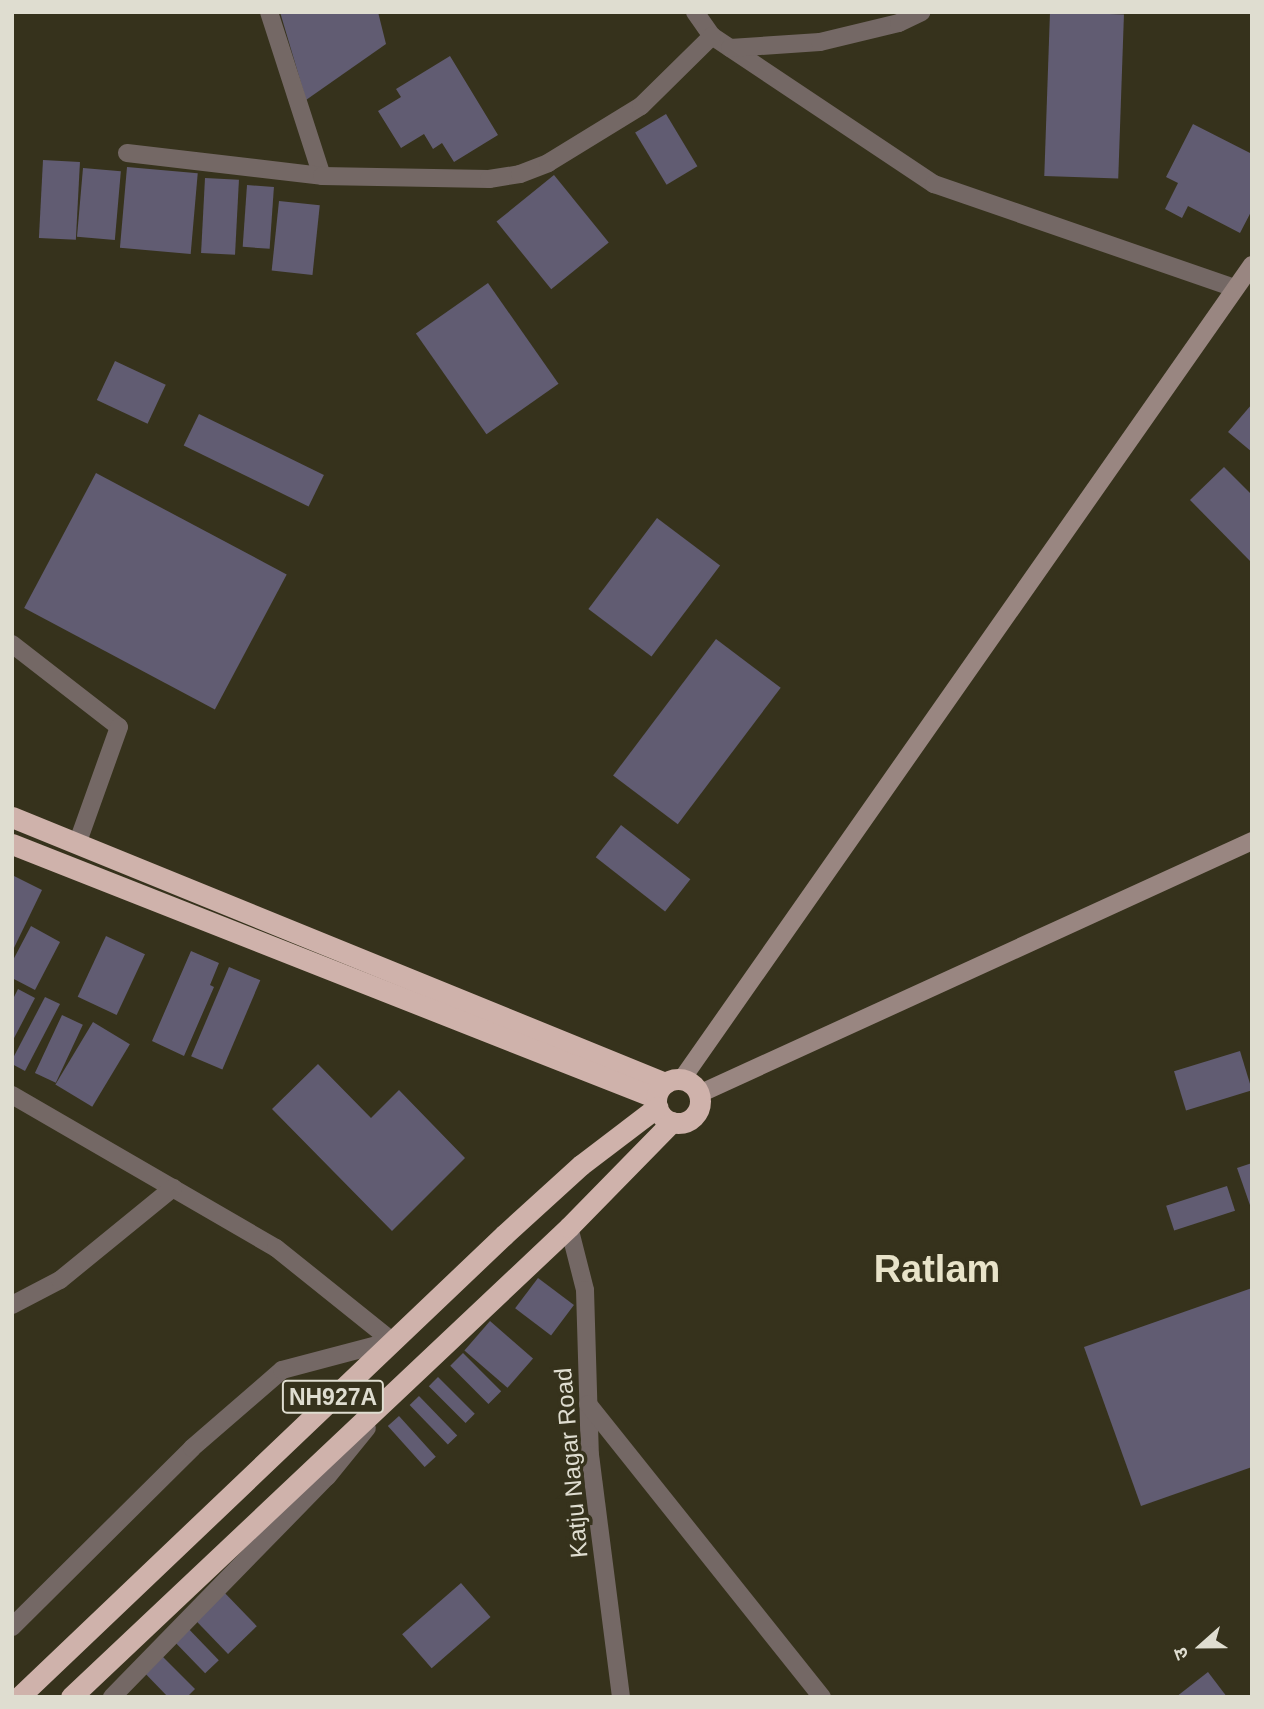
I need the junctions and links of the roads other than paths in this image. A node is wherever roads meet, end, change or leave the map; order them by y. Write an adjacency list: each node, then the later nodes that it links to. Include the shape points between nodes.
1 (269, 12): 7 (street)
2 (695, 12): 4 (street)
3 (922, 12): 5 (street, via 899,23 820,42)
4 (712, 36): 5 (street); 7 (street, via 640,106 548,163 520,174 489,179)
5 (730, 48): 9 (street, via 934,184)
6 (127, 153): 7 (street)
7 (321, 176)
8 (1252, 265): 9 (main road)
9 (1235, 288): 14 (main road)
10 (12, 644): 13 (street, via 118,727)
11 (15, 830): 13 (highway); 14 (highway)
12 (1252, 841): 16 (main road)
13 (77, 844): 14 (highway)
14 (665, 1092): 16 (highway, via 693,1084); 17 (highway, via 663,1117); 21 (highway, NH927A)
15 (12, 1094): 18 (street)
16 (699, 1094): 17 (highway, NH927A, via 697,1112 682,1123)
17 (673, 1122): 19 (highway, NH927A)
18 (173, 1188): 20 (street, via 60,1280); 21 (street, via 276,1248)
19 (569, 1227): 22 (highway, NH927A); 23 (street, Katju Nagar Road, via 585,1290)
20 (12, 1305)
21 (392, 1341): 24 (street, via 282,1370 192,1448); 25 (highway, NH927A)
22 (412, 1374): 26 (highway, NH927A); 27 (street, via 327,1477)
23 (588, 1404): 28 (street, Katju Nagar Road, via 590,1455); 29 (street)
24 (12, 1627)
25 (19, 1697)
26 (71, 1697)
27 (112, 1697)
28 (621, 1697)
29 (822, 1697)

